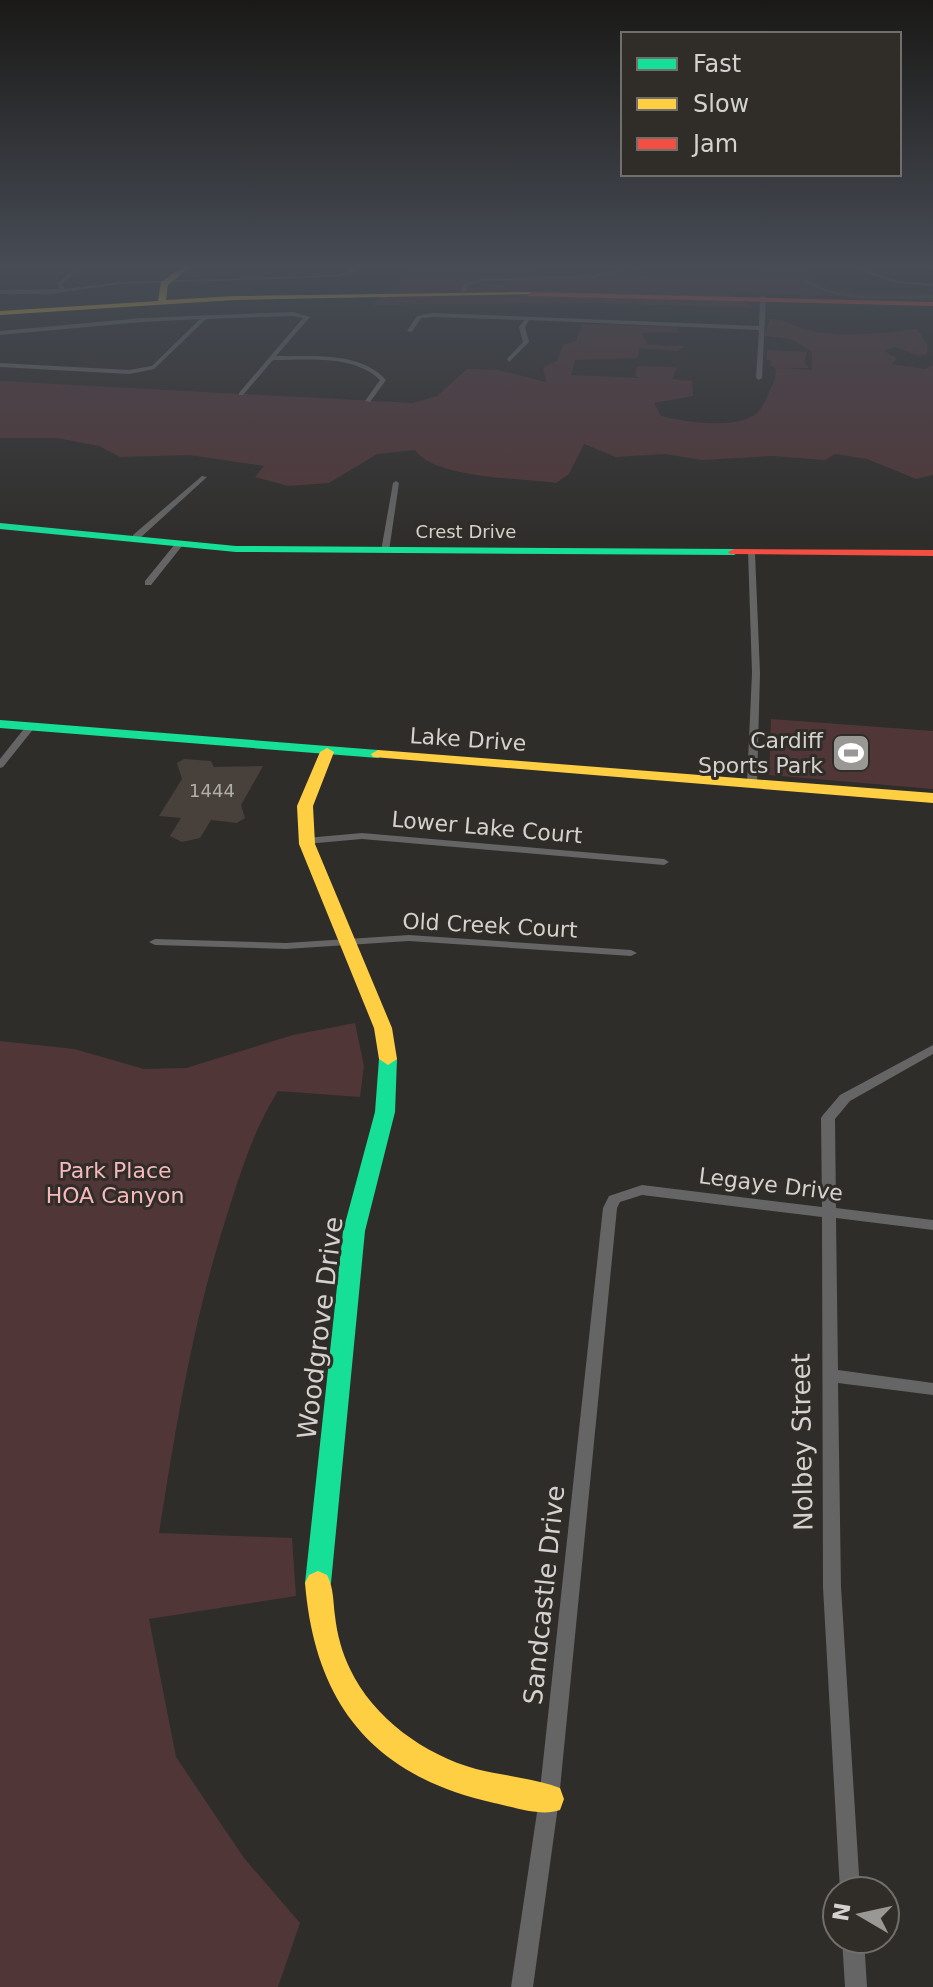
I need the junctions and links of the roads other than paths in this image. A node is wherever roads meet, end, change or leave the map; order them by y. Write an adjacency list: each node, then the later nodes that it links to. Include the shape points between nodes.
1 (272, 358): 9 (street)
2 (55, 359): 7 (street)
3 (162, 359): 7 (street, via 154,367 129,372)
4 (288, 359): 10 (street, via 369,367 383,380)
5 (760, 359): 8 (street)
6 (0, 365): 7 (street)
7 (43, 368)
8 (759, 378)
9 (241, 394)
10 (368, 401)
11 (204, 477): 14 (street)
12 (396, 483): 16 (street)
13 (0, 526): 14 (main road, Crest Drive)
14 (136, 537): 15 (main road, Crest Drive)
15 (178, 546): 16 (main road, Crest Drive); 19 (street)
16 (385, 551): 17 (main road, Crest Drive)
17 (751, 553): 18 (main road, Crest Drive); 24 (street, via 756,625)
18 (933, 553)
19 (148, 583)
20 (0, 724): 21 (main road, Lake Drive)
21 (30, 727): 22 (main road, Lake Drive); 23 (street)
22 (327, 752): 24 (main road, Lake Drive); 26 (main road, Woodgrove Drive, via 301,817)
23 (0, 765)
24 (752, 783): 25 (main road, Lake Drive)
25 (933, 798)
26 (306, 841): 27 (street, Lower Lake Court, via 362,836); 29 (main road, Woodgrove Drive)
27 (664, 862)
28 (155, 942): 29 (street, Old Creek Court)
29 (346, 943): 30 (street, Old Creek Court, via 409,938); 37 (main road, Woodgrove Drive, via 383,1028 390,1069 385,1112 354,1231 318,1585 326,1649 340,1686 386,1739 454,1776)
30 (631, 953)
31 (933, 1049): 33 (street, Nolbey Street, via 845,1098 828,1118)
32 (610, 1208): 33 (street, Legaye Drive, via 614,1199 642,1190); 37 (street, Sandcastle Drive)
33 (827, 1213): 34 (street, Legaye Drive); 35 (street, Nolbey Street)
34 (933, 1225)
35 (829, 1375): 36 (street); 38 (street, Nolbey Street, via 832,1587)
36 (933, 1389)
37 (549, 1799): 40 (street, Sandcastle Drive)
38 (849, 1875)
39 (854, 1955): 41 (street)
40 (522, 1987)
41 (856, 1987)

